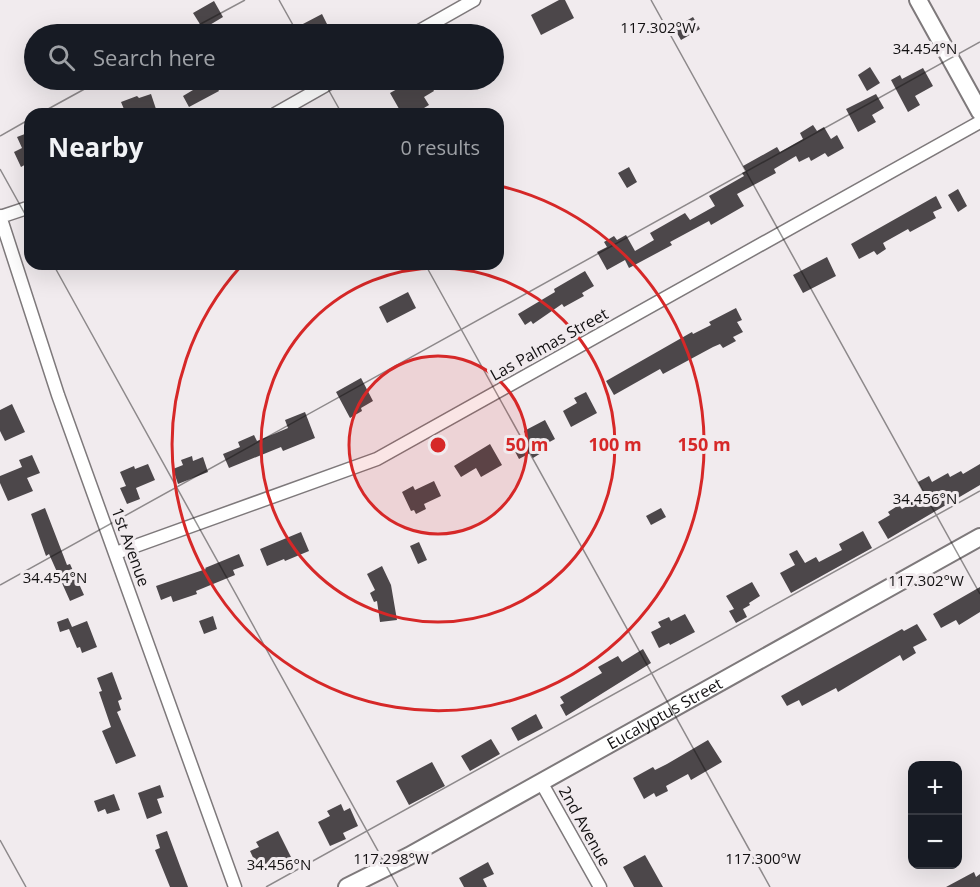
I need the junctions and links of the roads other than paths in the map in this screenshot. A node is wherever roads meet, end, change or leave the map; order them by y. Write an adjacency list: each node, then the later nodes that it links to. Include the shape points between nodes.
1 (474, 0): 3 (street)
2 (918, 0): 6 (main road)
3 (432, 24)
4 (317, 90): 5 (street)
5 (285, 108)
6 (980, 112)
7 (980, 122): 11 (street, Las Palmas Street, via 377,459)
8 (24, 209): 9 (street)
9 (0, 216): 11 (street, 1st Avenue, via 36,332)
10 (980, 537): 12 (main road, Eucalyptus Street)
11 (116, 553): 13 (street, 1st Avenue)
12 (541, 782): 14 (main road, Eucalyptus Street); 15 (street, 2nd Avenue)
13 (236, 887)
14 (347, 887)
15 (600, 887)

